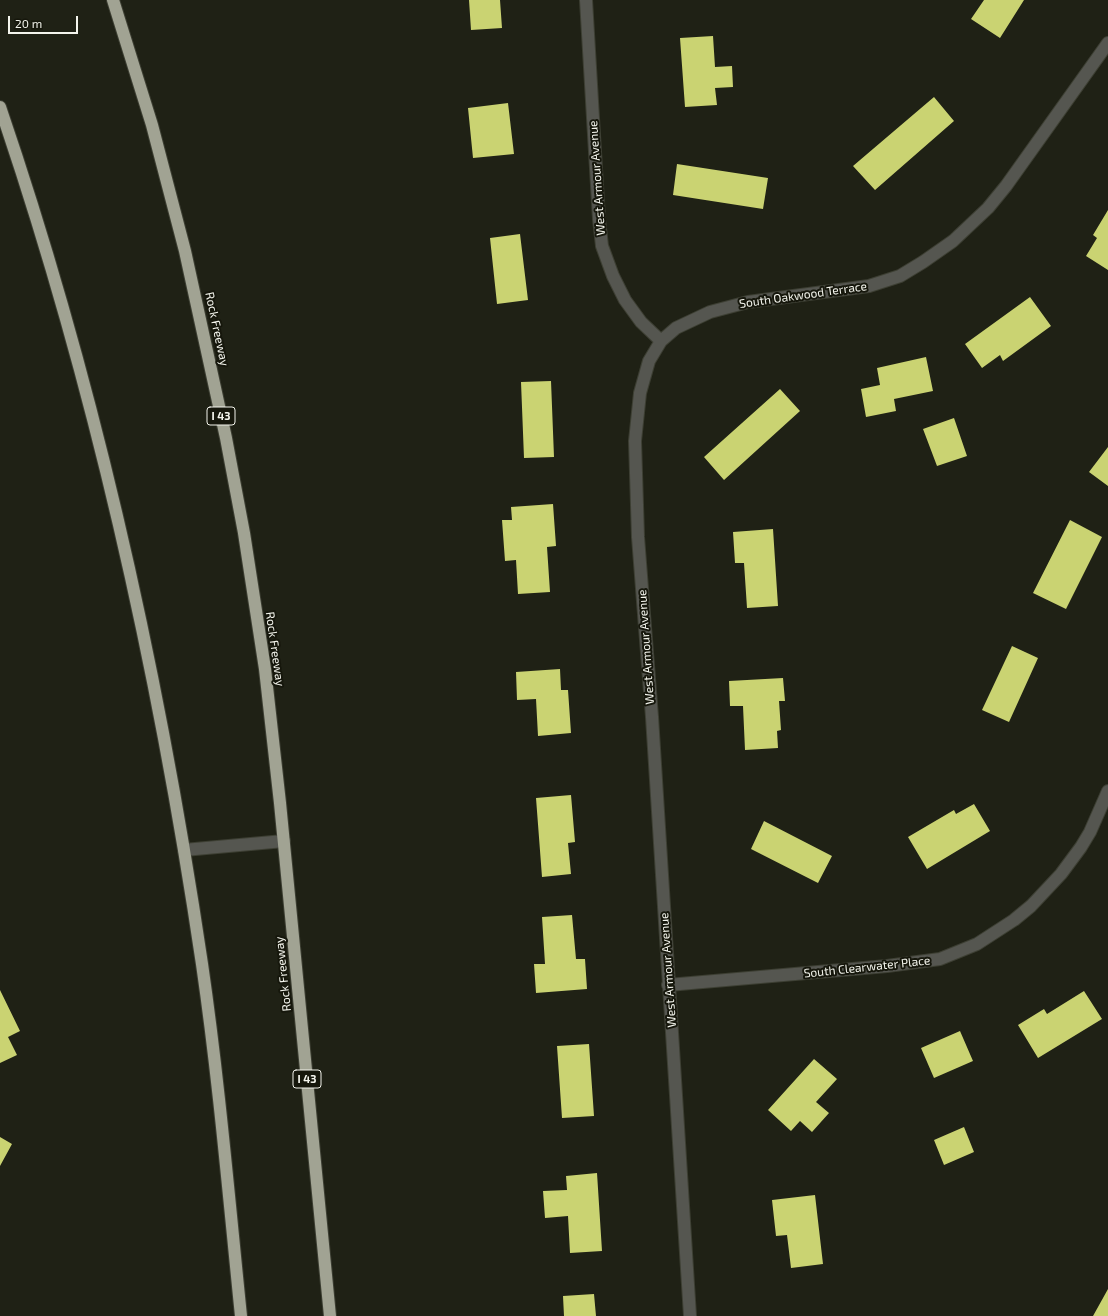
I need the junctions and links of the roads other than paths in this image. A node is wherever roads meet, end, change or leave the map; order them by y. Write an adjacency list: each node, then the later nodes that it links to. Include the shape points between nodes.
1 (113, 0): 7 (highway, Rock Freeway / I 43, via 152,125 183,244 226,438 265,669)
2 (586, 0): 5 (street, West Armour Avenue, via 602,246 612,276 625,300 641,322)
3 (1108, 42): 5 (street, South Oakwood Terrace, via 988,208 953,241 923,262 900,276 869,286 748,302 710,312 676,328)
4 (0, 107): 8 (highway, via 43,242 84,384 109,483 149,660)
5 (661, 340): 9 (street, West Armour Avenue, via 648,361 640,394 635,441 638,538)
6 (1108, 791): 9 (street, South Clearwater Place, via 1090,832 1061,874 1031,906 977,944 940,959)
7 (284, 841): 8 (street); 11 (highway, Rock Freeway / I 43)
8 (184, 850): 10 (highway, via 206,998)
9 (668, 985): 12 (street, West Armour Avenue)
10 (241, 1316)
11 (330, 1316)
12 (690, 1316)

